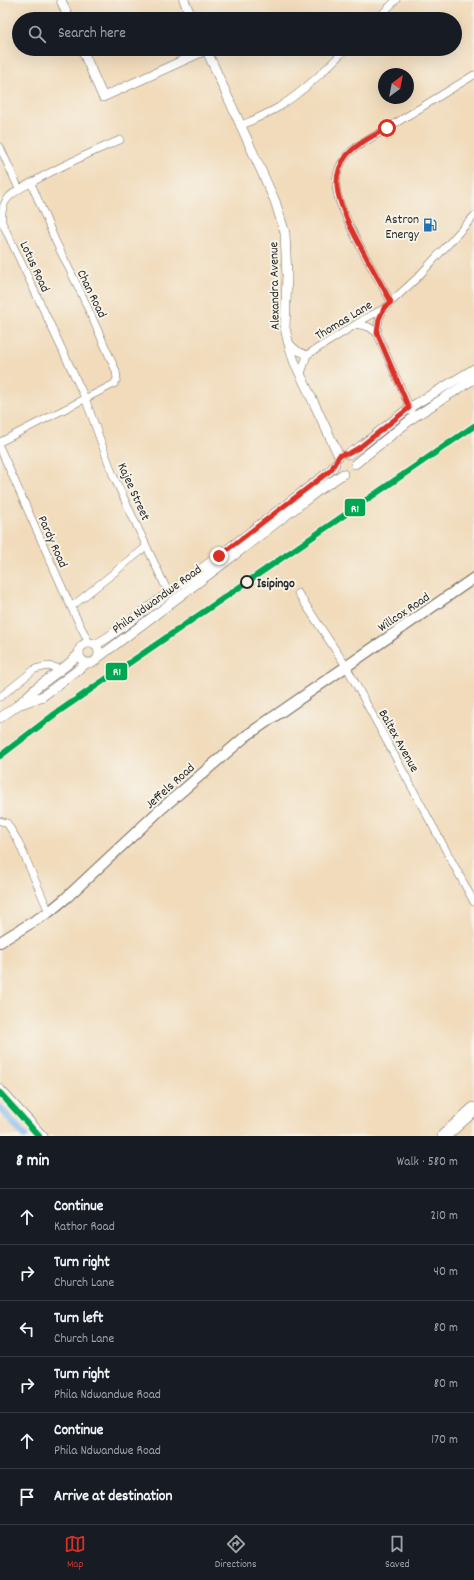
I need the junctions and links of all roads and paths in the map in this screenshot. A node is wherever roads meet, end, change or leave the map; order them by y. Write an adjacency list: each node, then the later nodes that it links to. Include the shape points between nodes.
1 (60, 0): 4 (street)
2 (184, 0): 5 (street)
3 (396, 0): 6 (street)
4 (66, 12)
5 (189, 12)
6 (384, 12)
7 (85, 56): 8 (street, via 103,96)
8 (193, 56)
9 (209, 56): 12 (street, Alexandra Avenue)
10 (339, 56): 12 (street, via 278,108)
11 (474, 75): 18 (street, via 355,148 347,155 340,168 336,186 339,200 359,244)
12 (240, 126): 22 (street, Alexandra Avenue, via 275,201 285,233 285,328)
13 (120, 140): 15 (street, Lotus Road, via 78,158)
14 (0, 147): 16 (street)
15 (31, 183): 16 (street, Lotus Road); 27 (street, Chan Road, via 117,375 114,384)
16 (19, 189): 27 (street, Lotus Road, via 2,207 2,222)
17 (474, 216): 18 (street, Thomas Lane, via 417,278)
18 (391, 302): 19 (street, Thomas Lane)
19 (384, 308): 20 (street, Thomas Lane); 21 (street)
20 (356, 324): 21 (street, via 369,327); 23 (street, Thomas Lane)
21 (377, 333): 28 (street)
22 (288, 342): 23 (street, Thomas Lane); 25 (street, Alexandra Avenue)
23 (307, 355): 25 (street, Thomas Lane)
24 (474, 369): 28 (street, Phila Ndwandwe Road)
25 (301, 374): 32 (street, Alexandra Avenue)
26 (474, 379): 29 (street)
27 (85, 398): 30 (street, Chan Road); 35 (street, Kajee Street, via 113,475)
28 (409, 408): 29 (street); 32 (street, Phila Ndwandwe Road, via 360,447)
29 (414, 417): 33 (street)
30 (0, 442)
31 (0, 448): 39 (street, Pardy Road)
32 (340, 458): 33 (street, via 353,458); 34 (street, via 337,470); 37 (street, Phila Ndwandwe Road, via 331,470 225,552)
33 (355, 464): 34 (street, via 352,470)
34 (343, 474): 42 (street, Phila Ndwandwe Road)
35 (146, 547): 37 (street, Kajee Street); 39 (street)
36 (474, 578): 45 (main road, Willcox Road)
37 (168, 592): 40 (street, Phila Ndwandwe Road, via 107,638)
38 (298, 593): 45 (street, Baltex Avenue)
39 (71, 607): 40 (street, Pardy Road)
40 (92, 644): 41 (street, via 81,648); 42 (street, via 98,650)
41 (79, 654): 43 (street); 46 (street)
42 (99, 657): 43 (street, via 94,662)
43 (87, 663): 49 (street, via 43,696)
44 (48, 666): 46 (street); 47 (street); 48 (street, via 40,666)
45 (346, 666): 52 (street, Baltex Avenue); 53 (main road, Jeffels Road, via 246,736 160,810)
46 (62, 669): 47 (street)
47 (49, 678): 49 (street)
48 (0, 696)
49 (18, 705): 50 (street)
50 (0, 718)
51 (3, 822): 53 (street, via 18,841)
52 (474, 902)
53 (49, 912): 54 (main road, Jeffels Road)
54 (16, 934): 55 (main road); 56 (main road)
55 (0, 942)
56 (0, 948)
57 (0, 1088): 59 (street)
58 (474, 1109): 60 (highway)
59 (44, 1136)
60 (444, 1136)

